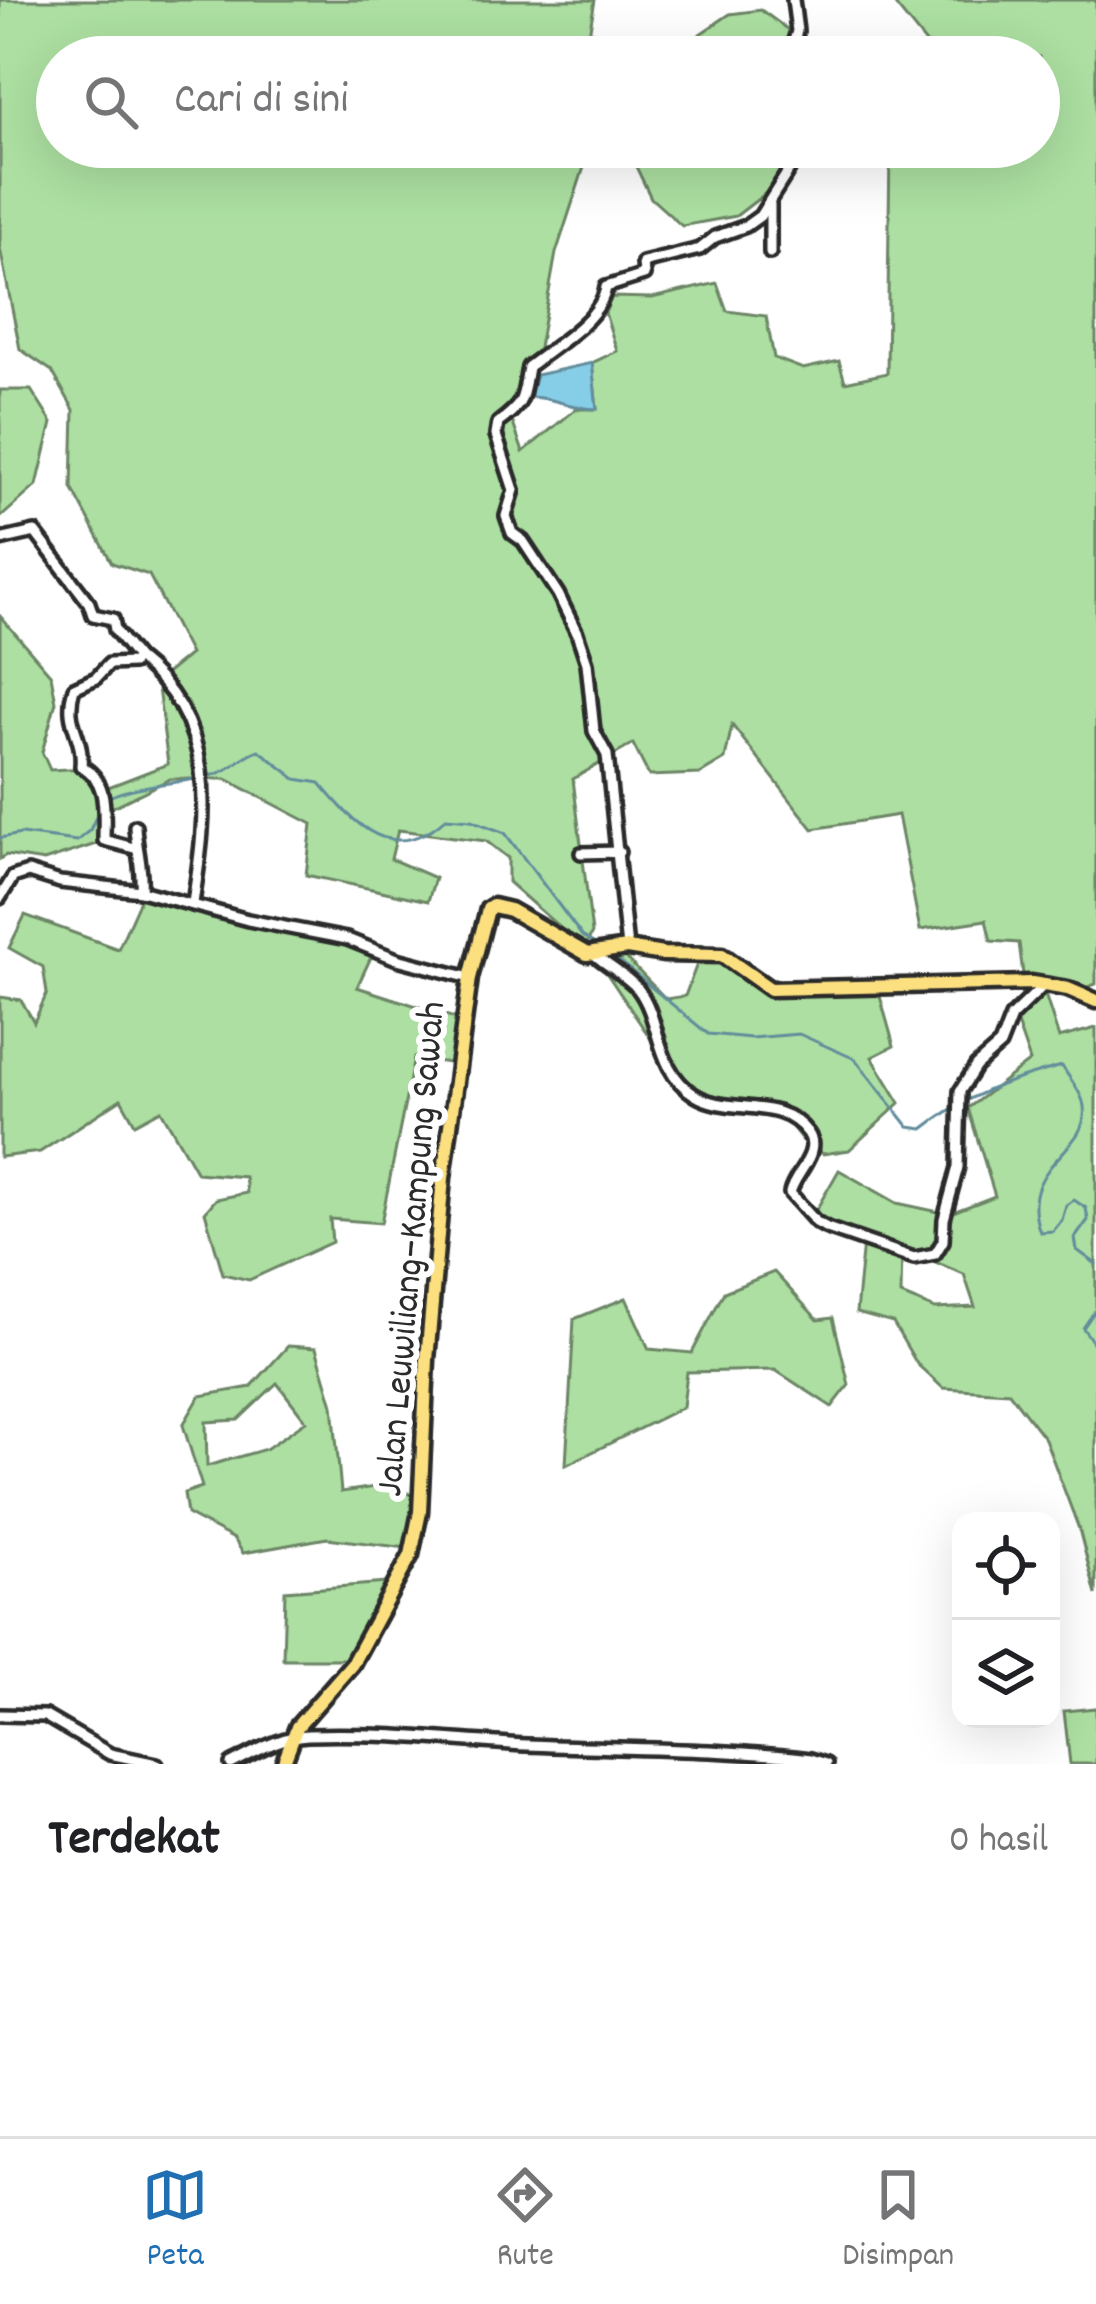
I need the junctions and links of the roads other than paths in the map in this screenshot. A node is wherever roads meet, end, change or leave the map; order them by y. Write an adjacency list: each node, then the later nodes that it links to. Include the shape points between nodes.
1 (793, 0): 2 (street)
2 (795, 36)
3 (789, 168): 4 (street)
4 (770, 204): 5 (street); 10 (street, via 746,226 700,249 643,263 644,274 606,287 590,319 528,367 525,396 497,423 514,490 506,516 512,532 558,594 587,662)
5 (770, 253)
6 (0, 540): 7 (street, via 34,532 93,614 113,619)
7 (137, 658): 9 (street, via 109,664 71,692 69,717 81,766 91,770 106,803 104,840); 14 (street, via 182,705 201,775 205,824)
8 (135, 826): 9 (street)
9 (134, 848): 12 (street)
10 (619, 852): 11 (street); 15 (street)
11 (581, 853)
12 (141, 891): 13 (street, via 28,872 13,877); 14 (street)
13 (0, 898)
14 (194, 903): 17 (street)
15 (620, 948): 16 (main road); 18 (main road, via 722,955 770,989)
16 (596, 953): 17 (main road, Jalan Leuwiliang–Kampung Sawah, via 493,905 483,915); 18 (street, via 638,989 662,1055 691,1093 771,1109 806,1131 810,1155 790,1192 816,1222 914,1258 935,1254 943,1241 958,1167 958,1103 1011,1017)
17 (470, 978): 21 (main road, Jalan Leuwiliang–Kampung Sawah, via 442,1178 415,1541 352,1664)
18 (1045, 984): 19 (main road)
19 (1096, 1000)
20 (0, 1714): 22 (street, via 46,1716 110,1754)
21 (290, 1739): 23 (street); 24 (main road, Jalan Leuwiliang–Kampung Sawah); 25 (street, via 434,1736)
22 (157, 1764)
23 (231, 1764)
24 (283, 1764)
25 (826, 1764)

